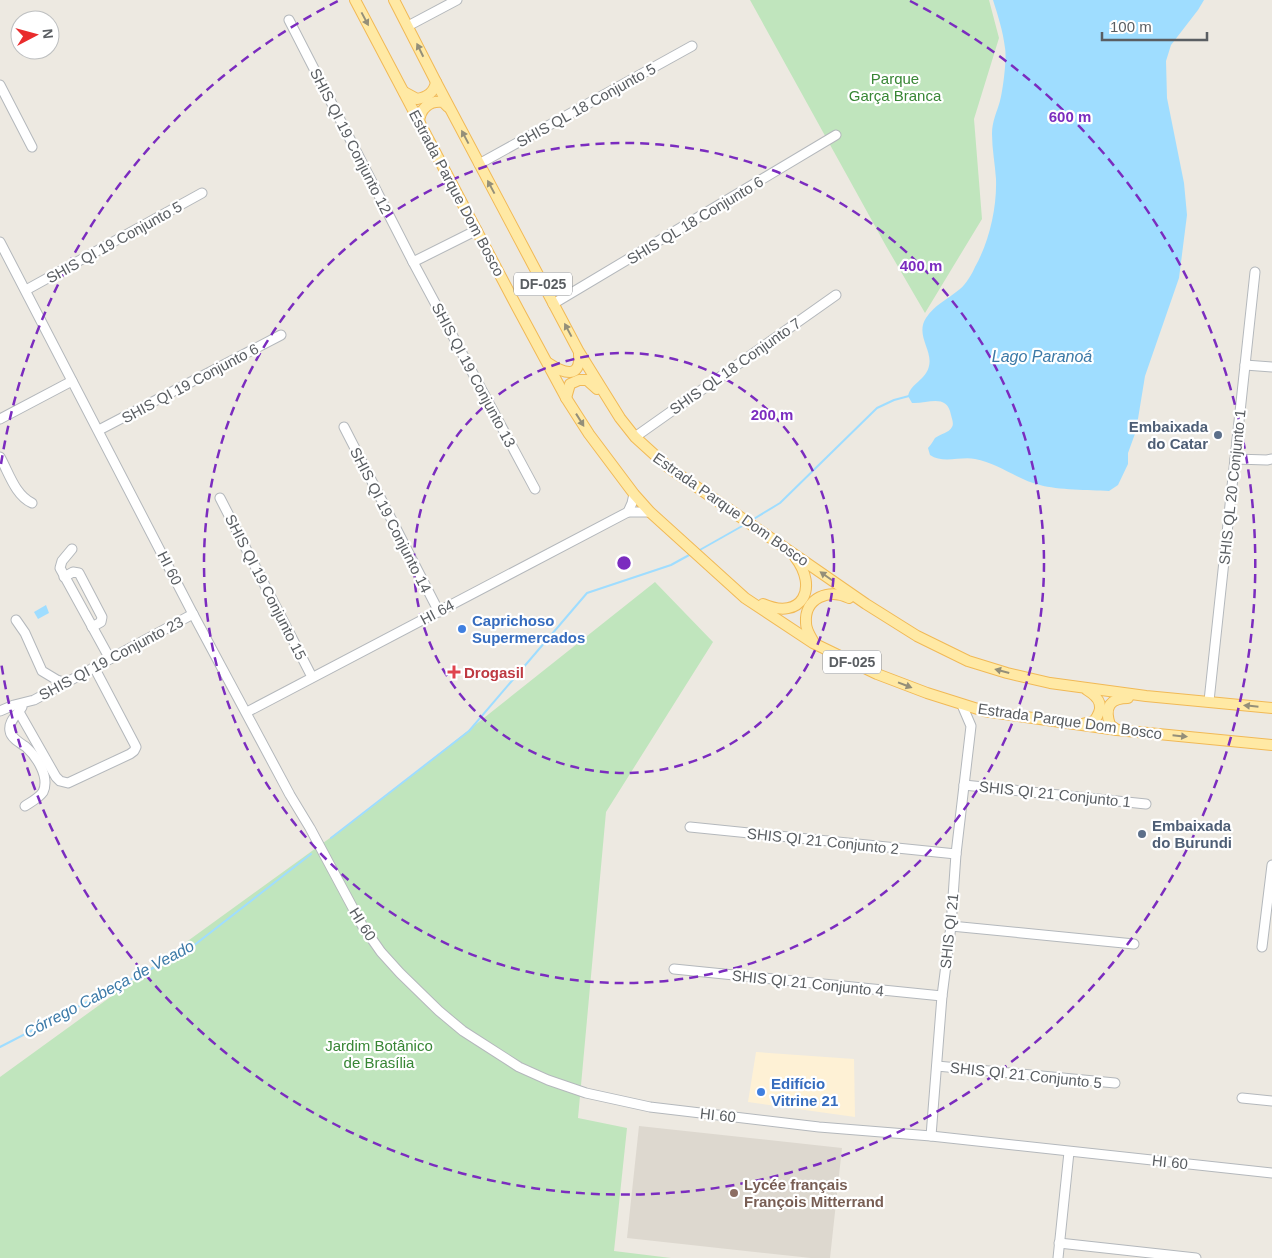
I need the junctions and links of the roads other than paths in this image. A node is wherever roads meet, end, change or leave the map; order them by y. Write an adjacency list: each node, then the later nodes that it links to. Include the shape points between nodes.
1 (355, 0): 9 (main road, Estrada Parque Dom Bosco / DF-025, one-way to 9)
2 (394, 0): 5 (main road, Estrada Parque Dom Bosco / DF-025)
3 (457, 0): 5 (street)
4 (289, 20): 18 (street, SHIS QI 19 Conjunto 12)
5 (408, 26): 7 (main road, Estrada Parque Dom Bosco / DF-025, one-way to 5)
6 (692, 46): 14 (street, SHIS QL 18 Conjunto 5)
7 (436, 82): 9 (main road, via 432,92 418,99); 10 (main road, Estrada Parque Dom Bosco / DF-025)
8 (0, 85): 13 (street)
9 (404, 91): 11 (main road, Estrada Parque Dom Bosco / DF-025)
10 (451, 110): 11 (main road, via 442,102 430,103 423,108); 14 (main road, Estrada Parque Dom Bosco / DF-025, one-way to 10)
11 (419, 122): 16 (main road, Estrada Parque Dom Bosco / DF-025)
12 (836, 135): 22 (street, SHIS QL 18 Conjunto 6)
13 (32, 147)
14 (479, 164): 22 (main road, Estrada Parque Dom Bosco / DF-025, one-way to 14)
15 (202, 194): 20 (street, SHIS QI 19 Conjunto 5)
16 (477, 230): 18 (street); 25 (main road, Estrada Parque Dom Bosco / DF-025)
17 (0, 242): 20 (street, HI 60)
18 (414, 262): 38 (street, SHIS QI 19 Conjunto 13)
19 (1255, 272): 26 (street, SHIS QL 20 Conjunto 1)
20 (26, 290): 28 (street, HI 60)
21 (836, 295): 34 (street, SHIS QL 18 Conjunto 7)
22 (553, 304): 24 (main road, Estrada Parque Dom Bosco / DF-025, one-way to 22)
23 (280, 335): 33 (street, SHIS QI 19 Conjunto 6)
24 (579, 352): 25 (main road, via 580,364 571,372 558,370); 30 (main road, Estrada Parque Dom Bosco / DF-025)
25 (547, 363): 29 (main road, Estrada Parque Dom Bosco / DF-025)
26 (1245, 365): 27 (street); 36 (street, SHIS QL 20 Conjunto 1)
27 (1272, 367)
28 (72, 381): 31 (street); 33 (street, HI 60)
29 (566, 398): 30 (main road, via 570,384 583,379 594,385); 39 (main road, Estrada Parque Dom Bosco / DF-025, one-way to 39)
30 (610, 402): 34 (main road, Estrada Parque Dom Bosco / DF-025)
31 (0, 419)
32 (344, 427): 51 (street, SHIS QI 19 Conjunto 14)
33 (99, 430): 52 (street, HI 60)
34 (635, 437): 45 (main road, Estrada Parque Dom Bosco / DF-025, via 668,467)
35 (0, 456): 41 (street, via 19,492)
36 (1235, 459): 37 (street); 62 (street, SHIS QL 20 Conjunto 1)
37 (1272, 459)
38 (535, 489)
39 (634, 494): 42 (street); 43 (main road, Estrada Parque Dom Bosco / DF-025)
40 (220, 498): 58 (street, SHIS QI 19 Conjunto 15)
41 (32, 503)
42 (628, 512): 43 (street, HI 64); 51 (street, HI 64)
43 (650, 512): 49 (main road, Estrada Parque Dom Bosco / DF-025)
44 (72, 549): 46 (street, via 60,565)
45 (791, 551): 49 (main road, via 804,572 807,584 806,594 800,602 784,610); 50 (main road, Estrada Parque Dom Bosco / DF-025, one-way to 45)
46 (64, 577): 47 (street, via 78,572); 48 (street)
47 (88, 591): 48 (street); 54 (street, via 102,618)
48 (76, 598): 54 (street)
49 (745, 598): 55 (main road, Estrada Parque Dom Bosco / DF-025)
50 (866, 604): 55 (main road, via 840,593 816,598 808,608 806,622); 60 (main road, Estrada Parque Dom Bosco / DF-025, one-way to 50, via 1050,683 968,661 917,636)
51 (438, 612): 58 (street, HI 64)
52 (193, 614): 56 (street, SHIS QI 19 Conjunto 23); 69 (street, HI 60)
53 (16, 620): 59 (street, via 42,671)
54 (92, 627): 56 (street)
55 (813, 642): 64 (main road, Estrada Parque Dom Bosco / DF-025, one-way to 64, via 877,674)
56 (110, 659): 57 (street, SHIS QI 19 Conjunto 23)
57 (94, 667): 59 (street, SHIS QI 19 Conjunto 23); 68 (street, via 134,743 136,748 130,754 64,783 56,777)
58 (312, 677): 69 (street, HI 64)
59 (66, 683): 63 (street, SHIS QI 19 Conjunto 23)
60 (1085, 688): 61 (main road, Estrada Parque Dom Bosco / DF-025); 70 (main road, via 1097,696 1100,704 1094,720)
61 (1146, 696): 62 (main road, Estrada Parque Dom Bosco / DF-025); 72 (main road, via 1118,698 1111,702 1109,721)
62 (1209, 701): 65 (main road, Estrada Parque Dom Bosco / DF-025, one-way to 62)
63 (25, 703): 66 (street, SHIS QI 19 Conjunto 23); 68 (street)
64 (962, 705): 67 (main road, Estrada Parque Dom Bosco / DF-025); 71 (street, SHIS QI 21)
65 (1272, 708)
66 (0, 711)
67 (984, 711): 70 (main road, Estrada Parque Dom Bosco / DF-025); 71 (street)
68 (19, 712): 76 (street, via 11,722 10,730 37,761 45,784 39,796)
69 (247, 712): 89 (street, HI 60, via 349,902 381,952 439,1011 501,1056 548,1080 641,1106 819,1127)
70 (1079, 725): 72 (main road, Estrada Parque Dom Bosco / DF-025)
71 (971, 726): 74 (street, SHIS QI 21)
72 (1117, 730): 73 (main road, Estrada Parque Dom Bosco / DF-025, one-way to 73)
73 (1272, 745)
74 (964, 785): 75 (street, SHIS QI 21 Conjunto 1); 78 (street, SHIS QI 21)
75 (1146, 804)
76 (25, 806)
77 (690, 827): 78 (street, SHIS QI 21 Conjunto 2)
78 (956, 854): 80 (street, SHIS QI 21)
79 (1272, 865): 82 (street)
80 (951, 926): 81 (street); 84 (street, SHIS QI 21)
81 (1134, 944)
82 (1262, 947)
83 (674, 970): 84 (street, SHIS QI 21 Conjunto 4)
84 (942, 996): 85 (street, SHIS QI 21)
85 (937, 1066): 86 (street, SHIS QI 21 Conjunto 5); 89 (street, SHIS QI 21)
86 (1115, 1083)
87 (1242, 1098): 88 (street)
88 (1272, 1101)
89 (930, 1136): 90 (street, HI 60)
90 (1069, 1152): 91 (street, HI 60); 92 (street)
91 (1272, 1173)
92 (1059, 1243): 93 (street); 94 (street)
93 (1058, 1258)
94 (1196, 1258)

